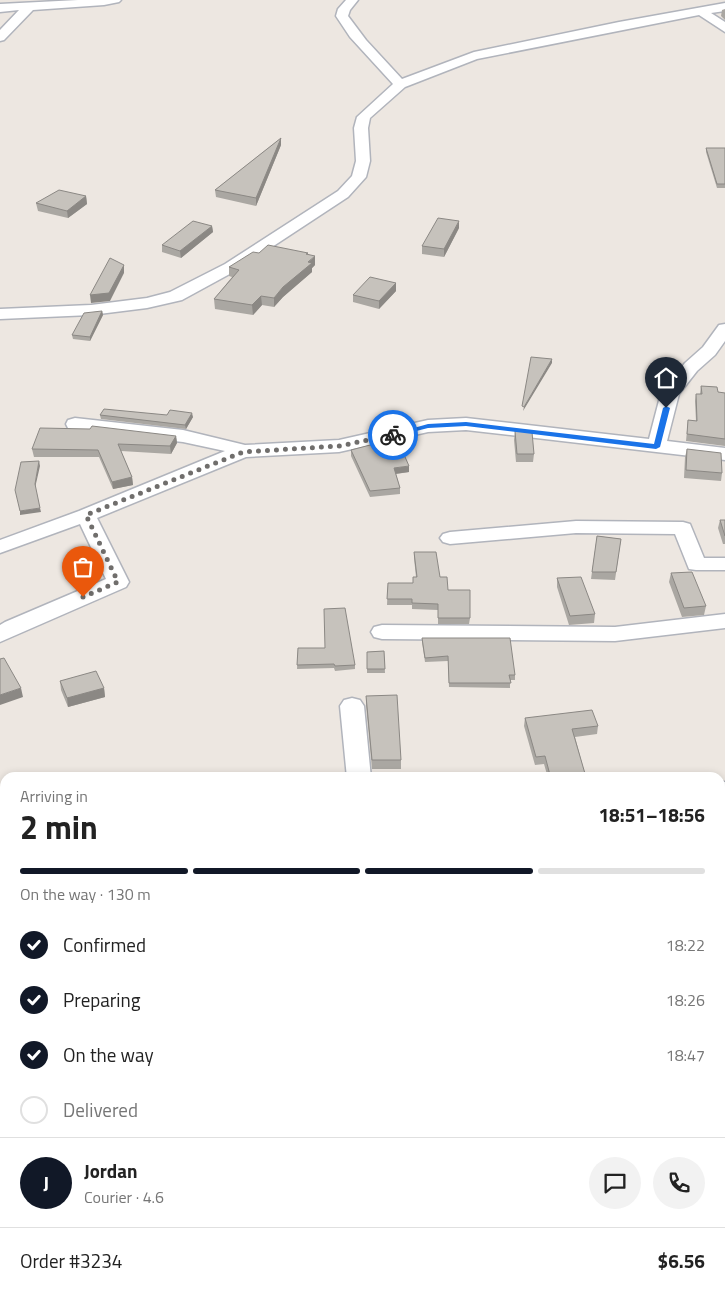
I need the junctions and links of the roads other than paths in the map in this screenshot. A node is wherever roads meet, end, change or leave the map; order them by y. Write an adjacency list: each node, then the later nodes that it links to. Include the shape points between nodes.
1 (115, 0): 3 (street)
2 (352, 0): 9 (street, via 342,16 352,32)
3 (30, 6): 5 (street); 8 (street)
4 (725, 7): 6 (street)
5 (0, 8)
6 (701, 11): 7 (street); 9 (street, via 474,56)
7 (725, 28)
8 (0, 37)
9 (400, 84): 10 (street, via 364,117 361,128 363,161 359,177 342,194 196,288 176,296 124,306)
10 (0, 314)
11 (725, 329): 13 (street, via 670,393)
12 (75, 424): 14 (street, via 192,438)
13 (656, 447): 14 (street, via 466,424 428,426 339,446); 15 (street)
14 (243, 452): 16 (street)
15 (725, 454)
16 (86, 515): 18 (street); 22 (street, via 118,582)
17 (450, 538): 19 (street, via 576,527 683,528 696,564)
18 (0, 547)
19 (725, 564)
20 (725, 621): 21 (street, via 616,634)
21 (382, 632)
22 (0, 635)
23 (352, 706): 24 (street)
24 (358, 772)

